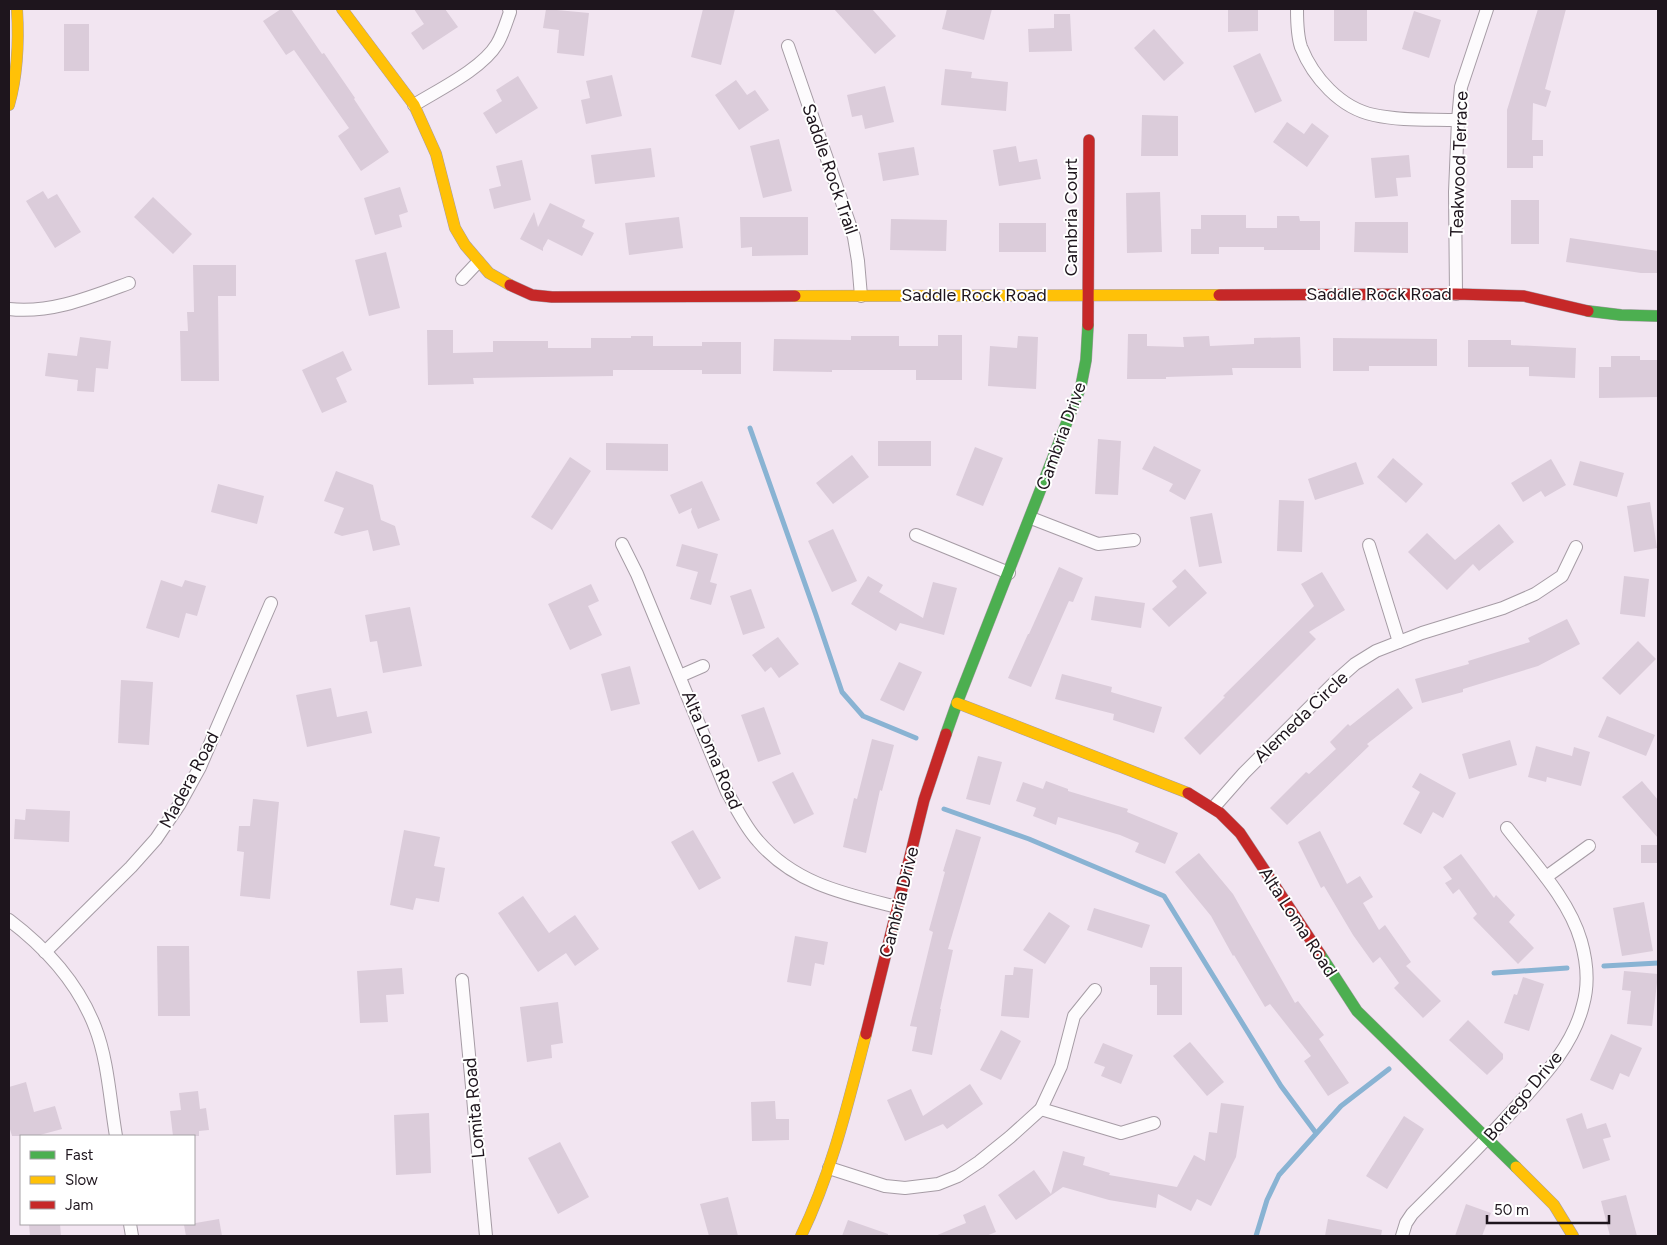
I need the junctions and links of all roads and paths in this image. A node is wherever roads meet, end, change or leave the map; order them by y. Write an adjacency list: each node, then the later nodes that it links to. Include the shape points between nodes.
1 (17, 9): 7 (street, via 16,72)
2 (342, 9): 8 (street, Saddle Rock Road)
3 (509, 9): 8 (street, via 504,32 483,60)
4 (1297, 9): 9 (street, via 1301,46 1323,83 1337,97 1371,115)
5 (1487, 9): 9 (street, Teakwood Terrace, via 1463,80)
6 (788, 46): 16 (street, Saddle Rock Trail, via 854,237)
7 (9, 105)
8 (414, 105): 11 (street, Saddle Rock Road, via 436,154 455,228)
9 (1458, 120): 15 (street, Teakwood Terrace)
10 (1089, 140): 14 (street, Cambria Court)
11 (478, 262): 12 (street); 16 (street, Saddle Rock Road, via 489,273 517,290 552,297)
12 (462, 279)
13 (129, 283): 17 (street, via 65,305 38,310)
14 (1089, 294): 15 (street, Saddle Rock Road); 16 (street, Saddle Rock Road); 19 (street, Cambria Drive, via 1088,339 1081,386)
15 (1456, 294): 18 (street, Saddle Rock Road, via 1524,296 1594,312)
16 (861, 296)
17 (9, 309)
18 (1658, 316)
19 (1030, 518): 21 (street, via 1098,544); 25 (street, Cambria Drive)
20 (916, 535): 25 (street)
21 (1134, 540)
22 (622, 544): 29 (street, Alta Loma Road)
23 (1369, 545): 27 (street)
24 (1576, 547): 27 (street, Alemeda Circle, via 1562,576 1534,594 1503,608)
25 (1009, 573): 30 (street, Cambria Drive)
26 (271, 603): 37 (street, Madera Road, via 200,767 179,805 156,839 131,867)
27 (1399, 642): 31 (street, Alemeda Circle, via 1376,651 1338,679)
28 (703, 666): 29 (street, Alta Loma Road)
29 (680, 676): 35 (street, Alta Loma Road, via 728,792 757,841 794,872 820,886)
30 (957, 703): 31 (street, Alta Loma Road, via 1183,791); 35 (street, Cambria Drive, via 924,800)
31 (1214, 807): 43 (street, Alta Loma Road, via 1240,833 1357,1011)
32 (1506, 828): 34 (street, Borrego Drive)
33 (1589, 846): 34 (street)
34 (1546, 878): 43 (street, Borrego Drive, via 1568,911 1581,940 1587,986 1583,1006 1564,1050)
35 (897, 907): 44 (street, Cambria Drive, via 843,1125)
36 (9, 920): 37 (street)
37 (45, 952): 42 (street, via 75,987 95,1027)
38 (462, 980): 45 (street, Lomita Road)
39 (1095, 990): 40 (street, via 1074,1016 1061,1066)
40 (1040, 1109): 41 (street, via 1122,1133); 44 (street, via 979,1162 938,1184 905,1188 885,1186)
41 (1154, 1123)
42 (116, 1135)
43 (1488, 1139): 47 (street, Borrego Drive, via 1412,1214); 48 (street, Alta Loma Road, via 1554,1205)
44 (829, 1168): 46 (street, Cambria Drive)
45 (486, 1236)
46 (801, 1236)
47 (1402, 1236)
48 (1573, 1236)

